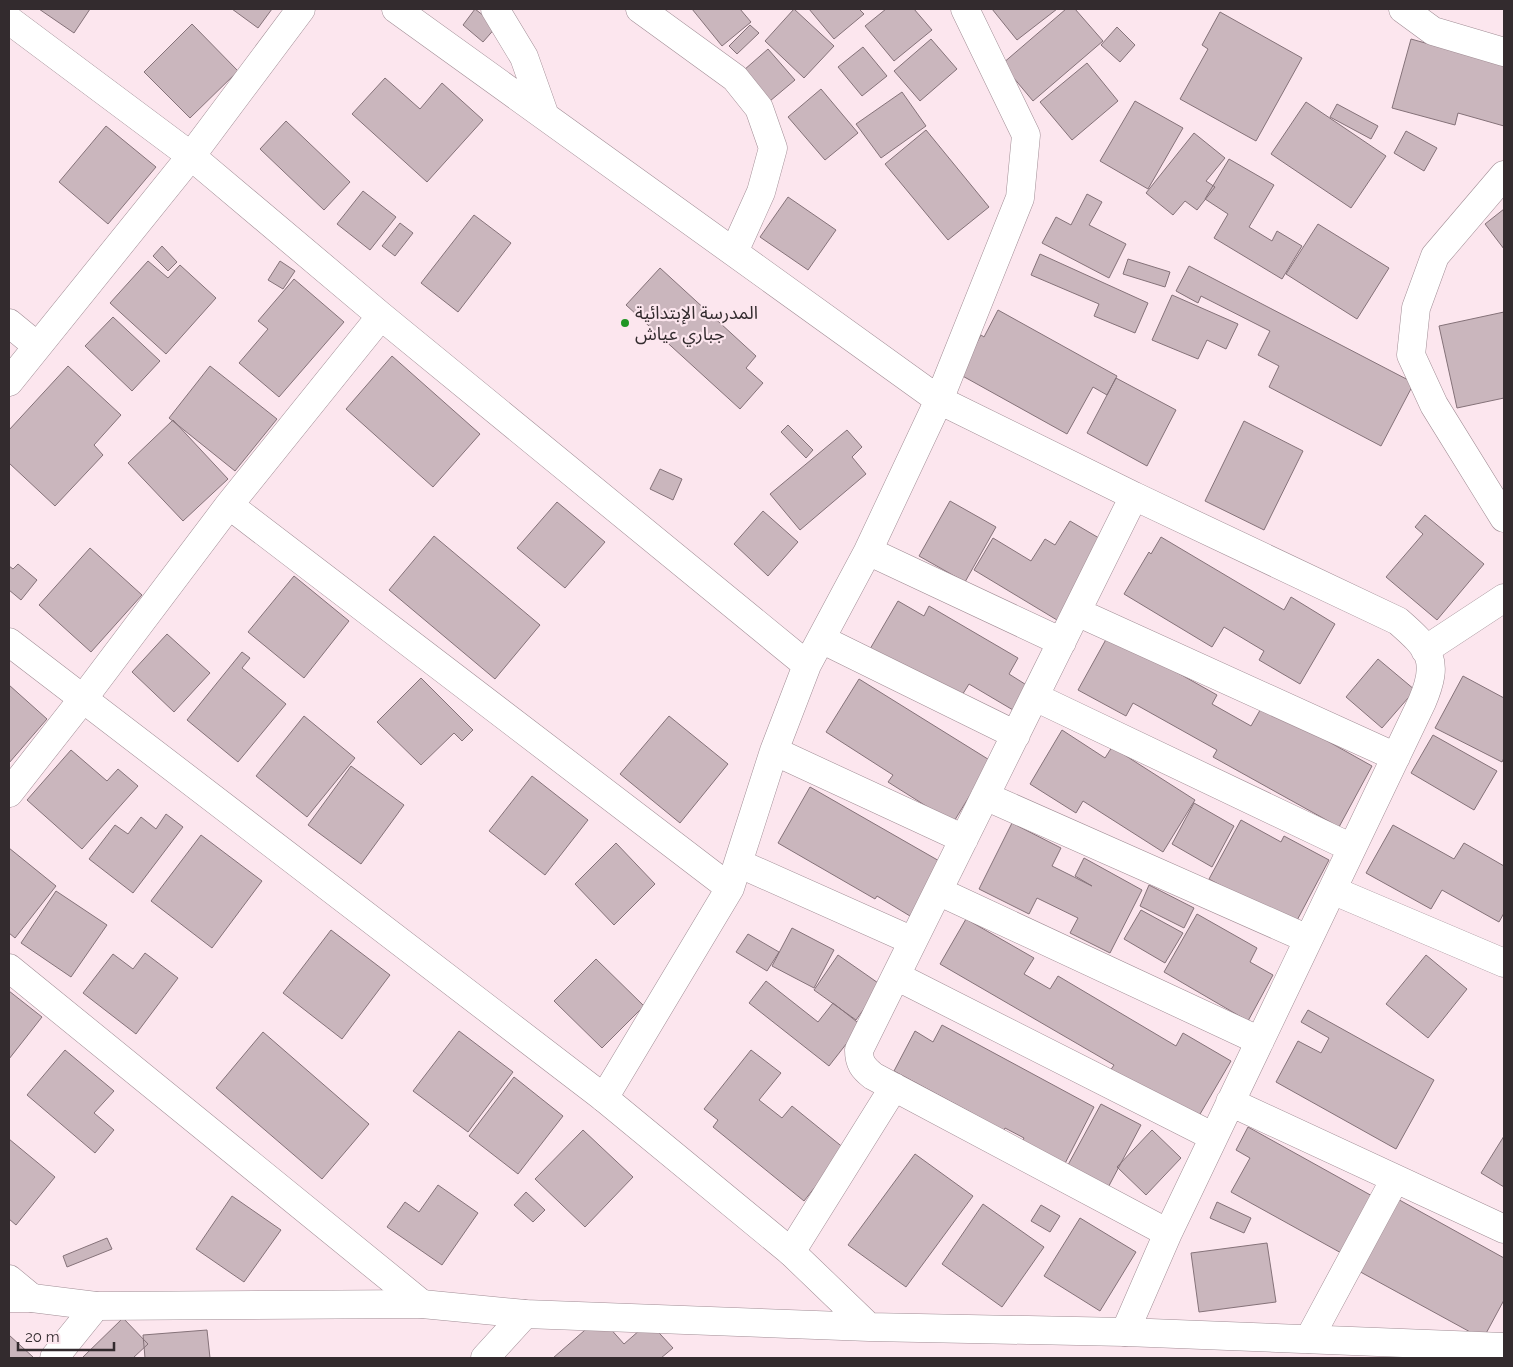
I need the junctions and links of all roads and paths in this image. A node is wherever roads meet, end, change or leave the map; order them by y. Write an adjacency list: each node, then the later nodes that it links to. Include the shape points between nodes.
1 (301, 9): 10 (street)
2 (396, 9): 9 (street)
3 (495, 9): 9 (street, via 524,57)
4 (640, 9): 12 (street, via 736,78 759,108 773,148 762,192)
5 (965, 9): 17 (street, via 1026,135 1020,198)
6 (1403, 9): 8 (street, via 1433,31)
7 (9, 20): 10 (street)
8 (1504, 52)
9 (545, 116): 12 (street)
10 (191, 156): 13 (street); 15 (street)
11 (1504, 175): 20 (street, via 1435,256 1416,308 1411,355 1434,405)
12 (734, 252): 17 (street)
13 (381, 316): 19 (street); 28 (street)
14 (9, 323): 15 (street)
15 (38, 346): 16 (street)
16 (9, 382)
17 (939, 400): 18 (street); 21 (street)
18 (1134, 496): 23 (street); 27 (street, via 1398,621)
19 (229, 505): 30 (street); 38 (street)
20 (1504, 518)
21 (868, 551): 24 (street); 26 (street)
22 (1504, 598): 27 (street)
23 (1076, 612): 26 (street); 33 (street)
24 (821, 639): 28 (street); 31 (street)
25 (9, 642): 30 (street)
26 (1062, 642): 29 (street)
27 (1425, 650): 33 (street, via 1432,660 1431,681)
28 (807, 665): 32 (street)
29 (1034, 697): 31 (street); 37 (street)
30 (82, 700): 34 (street); 48 (street)
31 (1016, 735): 35 (street)
32 (774, 751): 36 (street); 38 (street)
33 (1396, 757): 37 (street)
34 (9, 793)
35 (985, 796): 36 (street); 41 (street)
36 (964, 839): 40 (street)
37 (1352, 848): 39 (street)
38 (734, 875): 42 (street); 48 (street)
39 (1332, 890): 41 (street); 43 (street)
40 (938, 891): 42 (street); 46 (street)
41 (1308, 939): 46 (street)
42 (914, 941): 45 (street)
43 (1504, 963)
44 (9, 968): 57 (street)
45 (896, 976): 47 (street, via 859,1050 859,1060 864,1069); 50 (street)
46 (1260, 1041): 49 (street)
47 (894, 1087): 53 (street); 54 (street)
48 (604, 1098): 54 (street)
49 (1230, 1102): 50 (street); 51 (street)
50 (1214, 1137): 53 (street)
51 (1396, 1179): 52 (street); 62 (street)
52 (1504, 1229)
53 (1168, 1233): 61 (street)
54 (791, 1252): 60 (street)
55 (9, 1278): 56 (street)
56 (20, 1298): 58 (street)
57 (422, 1304): 58 (street); 59 (street)
58 (96, 1306): 64 (street)
59 (525, 1314): 60 (street); 65 (street)
60 (869, 1327): 61 (street)
61 (1126, 1332): 62 (street)
62 (1309, 1339): 63 (street)
63 (1504, 1347)
64 (54, 1358)
65 (485, 1358)

